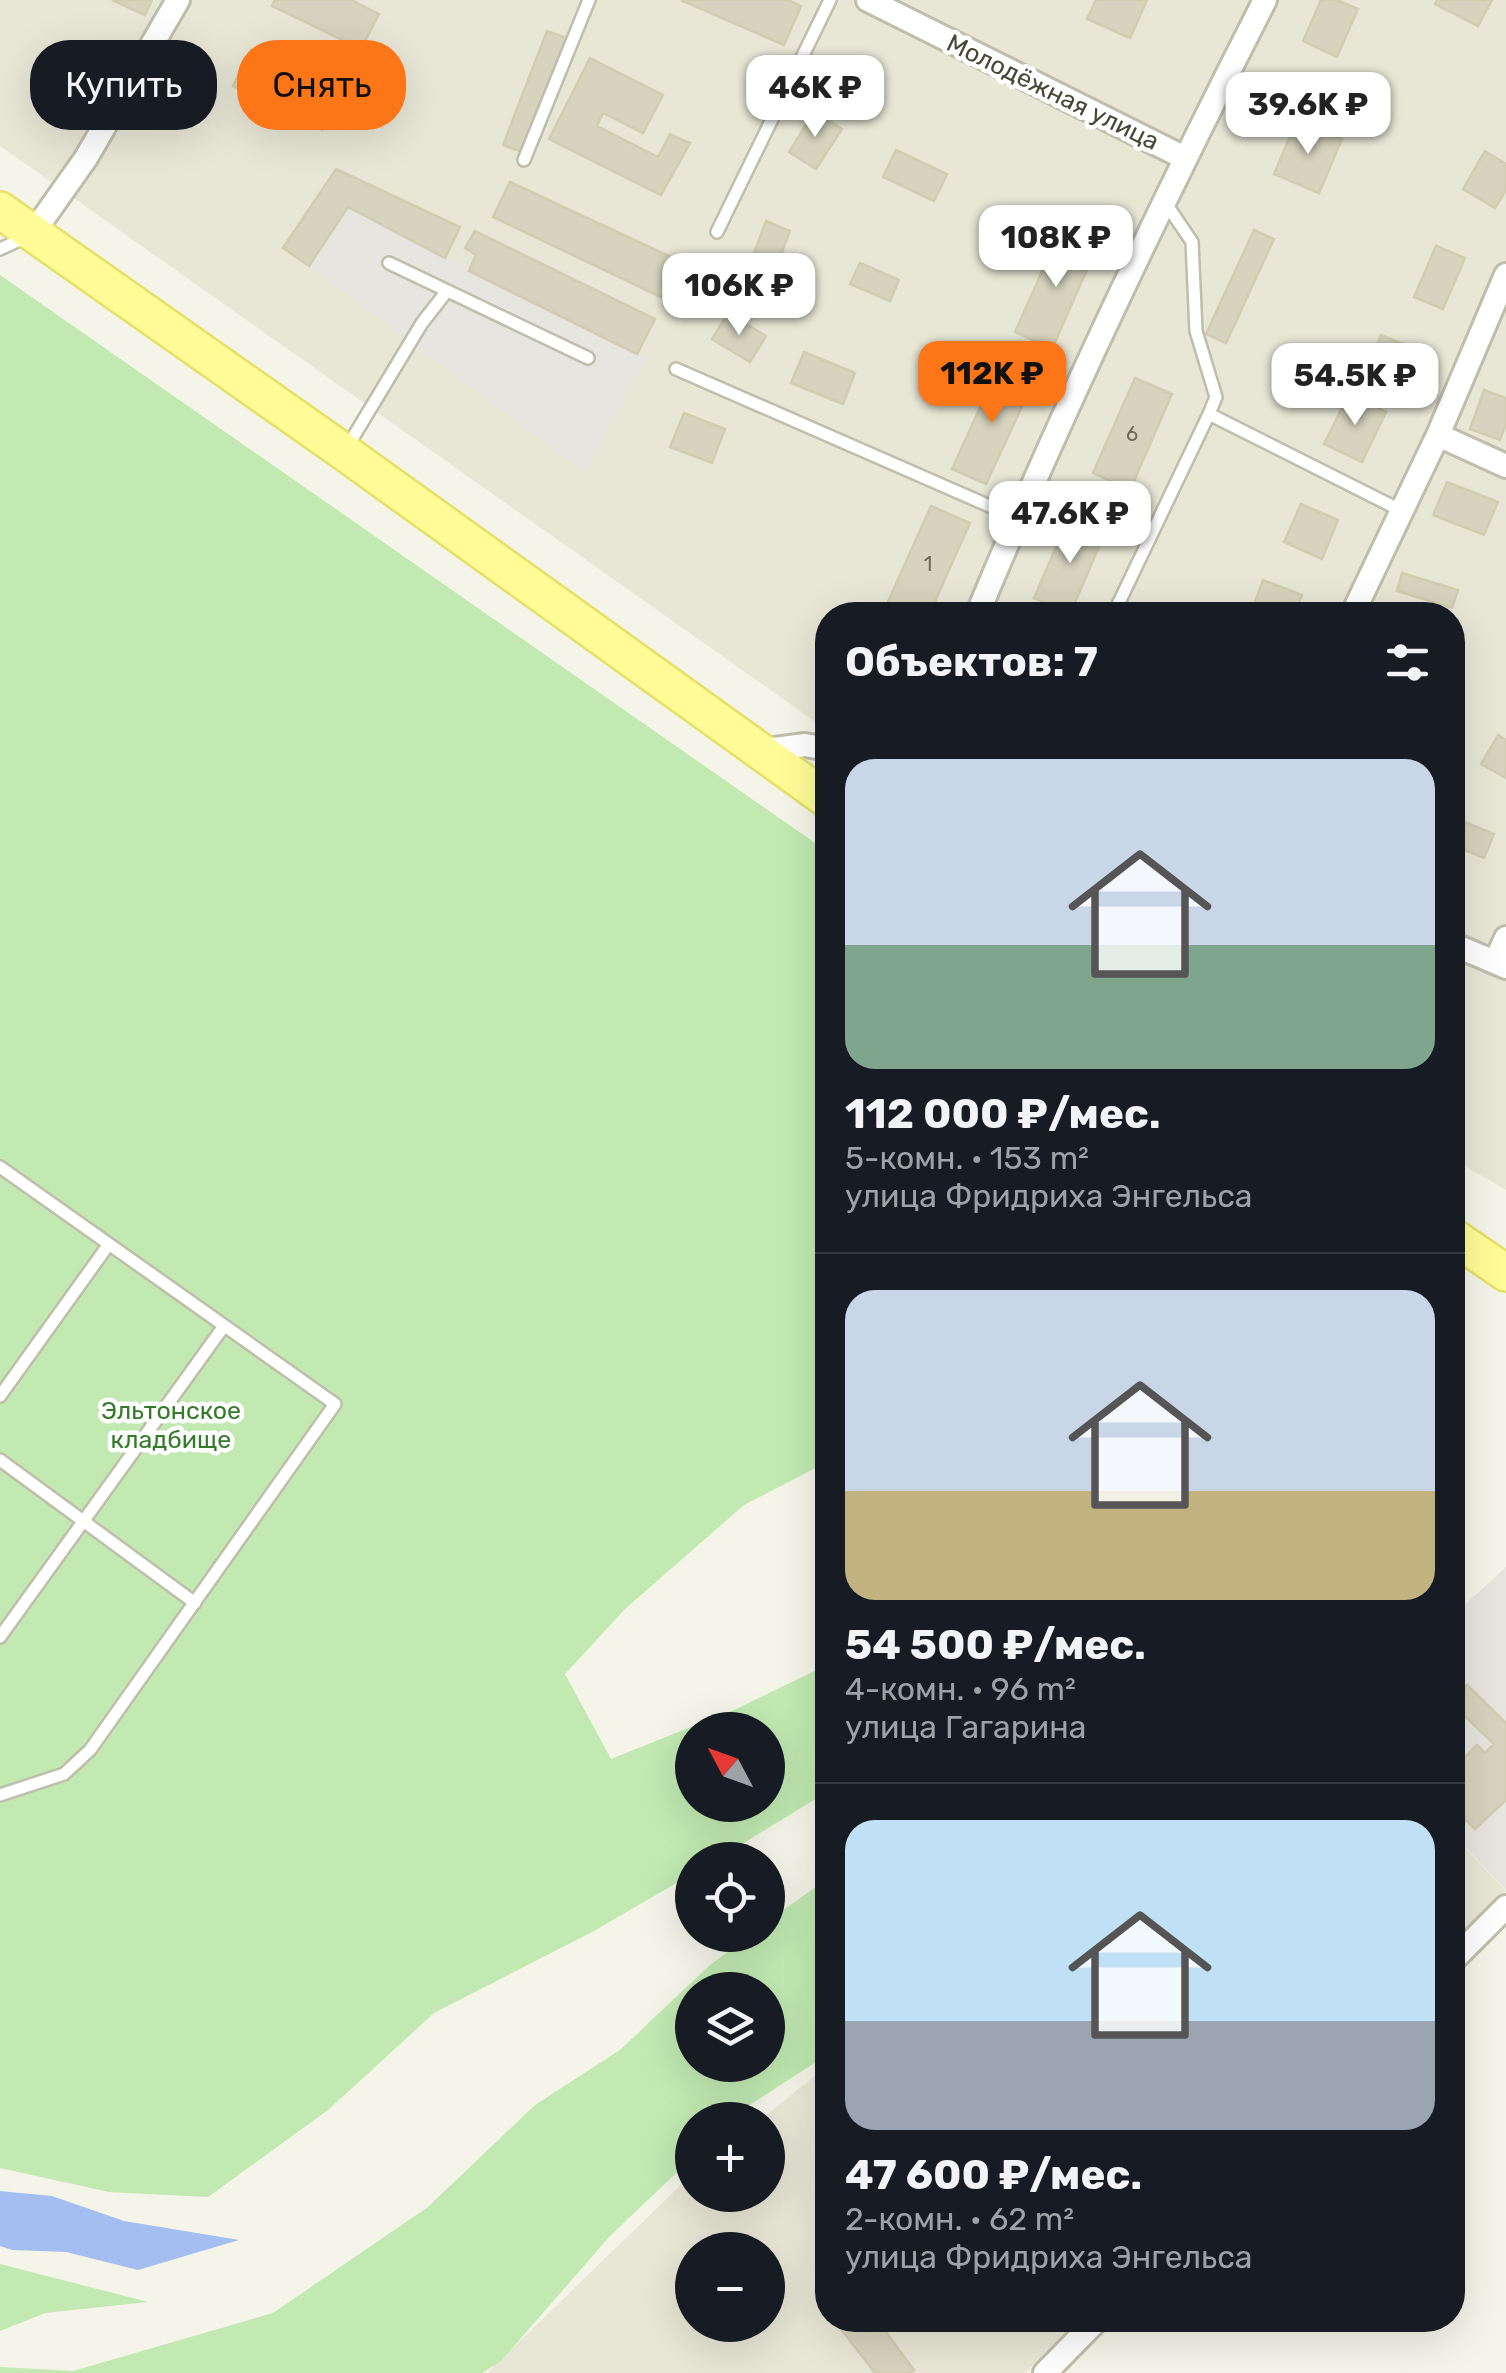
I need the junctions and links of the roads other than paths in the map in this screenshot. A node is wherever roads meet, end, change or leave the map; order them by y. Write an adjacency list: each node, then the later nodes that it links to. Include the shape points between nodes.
1 (178, 0): 11 (street, via 86,158)
2 (589, 0): 7 (lane)
3 (830, 0): 10 (lane)
4 (868, 0): 6 (street, Молодёжная улица)
5 (1265, 0): 6 (street)
6 (1184, 158): 8 (street)
7 (524, 160)
8 (1165, 202): 18 (lane, via 1192,242 1196,331 1216,397); 23 (street)
9 (0, 210): 11 (main road)
10 (717, 232)
11 (33, 234): 12 (lane); 20 (main road)
12 (0, 249)
13 (389, 263): 15 (lane)
14 (1506, 276): 19 (street)
15 (447, 291): 16 (lane); 20 (lane)
16 (588, 358)
17 (676, 369): 23 (lane)
18 (1208, 414): 22 (lane); 25 (lane)
19 (1438, 435): 21 (street); 22 (street)
20 (344, 452): 28 (main road)
21 (1506, 466)
22 (1402, 511): 26 (street)
23 (1018, 518): 24 (street)
24 (982, 602)
25 (1119, 602)
26 (1358, 602)
27 (815, 747): 28 (street)
28 (759, 750): 29 (main road)
29 (815, 791)
30 (1506, 938): 32 (street)
31 (1465, 950): 32 (street)
32 (1501, 965)
33 (0, 1167): 34 (lane)
34 (109, 1244): 37 (lane); 38 (lane)
35 (1465, 1245): 36 (main road)
36 (1506, 1273)
37 (224, 1326): 40 (lane); 41 (lane, via 335,1404)
38 (0, 1396)
39 (0, 1460): 40 (lane)
40 (84, 1521): 41 (lane); 42 (lane)
41 (195, 1602): 43 (lane, via 80,1760 64,1774)
42 (0, 1637)
43 (0, 1796)
44 (1506, 1907): 45 (street)
45 (1465, 1948)
46 (1086, 2332): 47 (street)
47 (1045, 2373)

